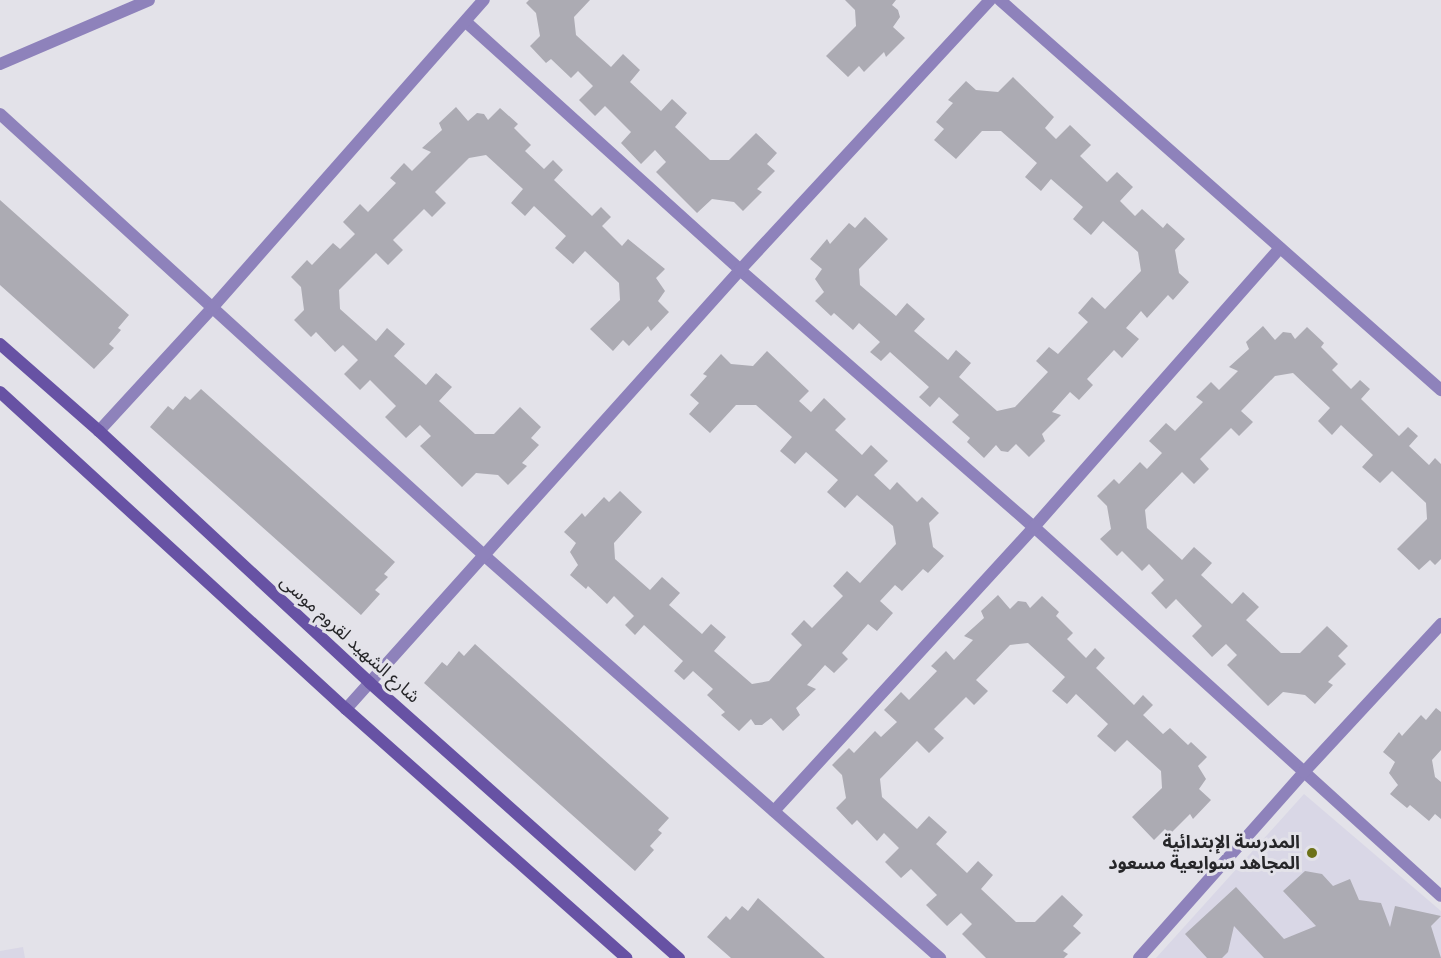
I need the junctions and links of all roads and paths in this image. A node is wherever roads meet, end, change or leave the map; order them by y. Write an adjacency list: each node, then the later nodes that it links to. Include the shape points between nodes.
1 (149, 0): 6 (street)
2 (484, 0): 5 (street)
3 (990, 0): 9 (street)
4 (1000, 0): 8 (street)
5 (466, 22): 9 (street); 10 (street)
6 (0, 64)
7 (0, 114): 10 (street)
8 (1281, 248): 12 (street); 15 (street)
9 (740, 270): 15 (street); 16 (street)
10 (212, 308): 14 (street); 16 (street)
11 (0, 344): 14 (street, شارع الشهيد لقروم موسى)
12 (1441, 390)
13 (0, 392): 19 (street)
14 (99, 430): 18 (street, شارع الشهيد لقروم موسى)
15 (1034, 527): 20 (street); 21 (street)
16 (486, 557): 18 (street); 21 (street)
17 (1441, 624): 20 (street)
18 (370, 683): 19 (street); 24 (street, شارع الشهيد لقروم موسى)
19 (346, 709): 23 (street)
20 (1304, 772): 22 (street); 26 (street)
21 (774, 811): 25 (street)
22 (1441, 896)
23 (626, 958)
24 (679, 958)
25 (940, 958)
26 (1139, 958)

